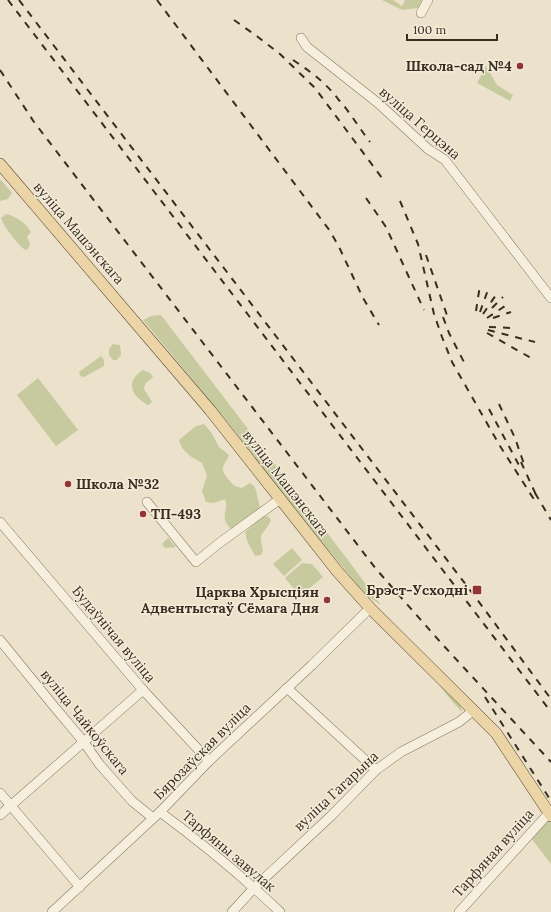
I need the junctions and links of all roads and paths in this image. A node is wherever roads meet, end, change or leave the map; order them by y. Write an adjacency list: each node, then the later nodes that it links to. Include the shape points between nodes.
1 (428, 0): 2 (street)
2 (421, 13)
3 (301, 38): 5 (street, вуліца Герцэна, via 307,47 378,103 428,149 445,160)
4 (0, 164): 6 (main road, вуліца Машэнскага, via 210,410)
5 (551, 298)
6 (280, 499): 7 (street, via 196,562); 9 (main road, вуліца Машэнскага, via 325,558)
7 (147, 502)
8 (0, 522): 12 (street, Будаўнічая вуліца)
9 (370, 608): 11 (street, Бярозаўская вуліца); 13 (main road, вуліца Машэнскага)
10 (0, 640): 14 (street, вуліца Чайкоўскага)
11 (287, 688): 15 (street, Бярозаўская вуліца); 16 (street)
12 (143, 690): 14 (street); 15 (street, Будаўнічая вуліца)
13 (474, 710): 16 (street, вуліца Гагарына, via 459,722 401,752); 19 (main road, вуліца Машэнскага, via 502,741)
14 (83, 741): 18 (street); 21 (street, вуліца Чайкоўскага, via 100,765 132,801)
15 (209, 761): 21 (street, Бярозаўская вуліца)
16 (376, 770): 23 (street, вуліца Гагарына)
17 (0, 793): 18 (street)
18 (10, 806): 20 (street); 22 (street)
19 (550, 814): 27 (street, Тарфяная вуліца)
20 (0, 815)
21 (157, 815): 22 (street, Бярозаўская вуліца); 23 (street, Тарфяны завулак, via 204,845)
22 (80, 887): 24 (street, Бярозаўская вуліца)
23 (254, 888): 25 (street, вуліца Гагарына); 26 (street, Тарфяны завулак)
24 (52, 912)
25 (232, 912)
26 (280, 912)
27 (459, 912)

